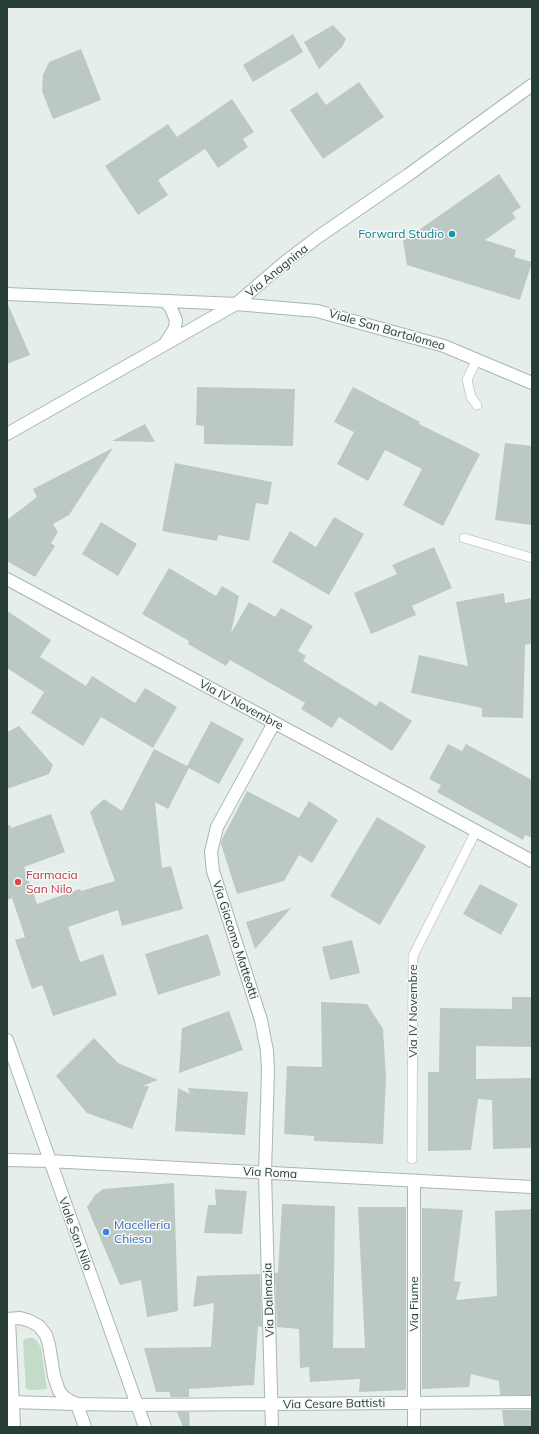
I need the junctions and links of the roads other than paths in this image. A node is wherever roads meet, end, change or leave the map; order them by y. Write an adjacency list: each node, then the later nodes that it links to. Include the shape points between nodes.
1 (532, 85): 4 (street, Via Anagnina, via 318,237)
2 (7, 294): 3 (street, Viale San Bartolomeo)
3 (164, 301): 4 (street, Viale San Bartolomeo); 5 (street, via 170,306 176,320 175,328)
4 (236, 304): 5 (street, Via Anagnina); 6 (street, Viale San Bartolomeo, via 317,311 444,346)
5 (164, 345): 9 (street, Via Anagnina)
6 (477, 359): 7 (street, Viale San Bartolomeo); 8 (lane, via 467,380 471,397)
7 (532, 382)
8 (477, 405)
9 (7, 434)
10 (464, 538): 11 (lane)
11 (532, 558)
12 (7, 579): 13 (street, Via IV Novembre)
13 (274, 722): 14 (street, Via IV Novembre); 20 (street, Via Giacomo Matteotti, via 217,827 211,852 215,880 265,1034 268,1070)
14 (476, 831): 15 (street, Via IV Novembre); 17 (lane, Via IV Novembre, via 413,956)
15 (532, 861)
16 (7, 1040): 19 (street, Viale San Nilo)
17 (412, 1159)
18 (7, 1160): 19 (street, Via Roma)
19 (49, 1161): 20 (street, Via Roma); 29 (street, Viale San Nilo)
20 (265, 1173): 21 (street, Via Roma); 28 (street, Via Dalmazia)
21 (414, 1181): 22 (street, Via Roma); 26 (street, Via Fiume)
22 (532, 1187)
23 (8, 1319): 24 (street); 27 (street, via 20,1318 39,1326 46,1335 59,1391)
24 (13, 1402): 27 (street, Via Cesare Battisti); 30 (street)
25 (532, 1402): 26 (street, Via Cesare Battisti)
26 (414, 1403): 28 (street, Via Cesare Battisti); 34 (street, Via Fiume)
27 (77, 1404): 29 (street, Via Cesare Battisti); 31 (street)
28 (272, 1404): 29 (street, Via Cesare Battisti); 33 (street, Via Dalmazia)
29 (137, 1405): 32 (street, Viale San Nilo)
30 (14, 1427)
31 (85, 1427)
32 (145, 1427)
33 (272, 1427)
34 (414, 1427)

